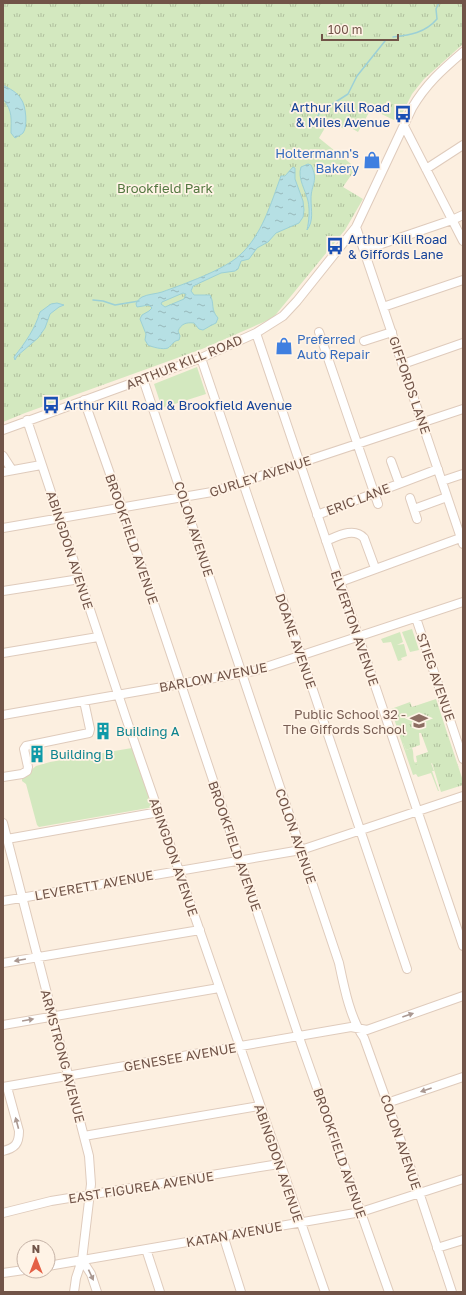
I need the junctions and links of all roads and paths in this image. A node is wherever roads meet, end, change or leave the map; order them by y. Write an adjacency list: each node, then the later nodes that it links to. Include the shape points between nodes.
1 (463, 52): 2 (street, ARTHUR KILL ROAD, via 426,86)
2 (404, 126): 4 (street); 7 (street, ARTHUR KILL ROAD)
3 (463, 145): 4 (street)
4 (426, 169): 6 (street)
5 (463, 215): 6 (street)
6 (452, 220): 8 (street); 9 (street)
7 (356, 227): 9 (street, GIFFORDS LANE); 14 (street, ARTHUR KILL ROAD, via 288,311)
8 (463, 241)
9 (364, 250): 11 (street, GIFFORDS LANE)
10 (463, 280): 11 (street)
11 (383, 307): 13 (street, GIFFORDS LANE)
12 (320, 332): 25 (street)
13 (392, 332): 15 (street); 18 (street, GIFFORDS LANE)
14 (256, 333): 17 (street, ARTHUR KILL ROAD); 28 (street, ELVERTON AVENUE)
15 (364, 341)
16 (463, 344): 18 (street)
17 (201, 358): 19 (street, ARTHUR KILL ROAD); 35 (street, DOANE AVENUE)
18 (403, 364): 23 (street, GIFFORDS LANE)
19 (143, 379): 20 (street, ARTHUR KILL ROAD); 39 (street, COLON AVENUE)
20 (84, 400): 22 (street, ARTHUR KILL ROAD); 42 (street, BROOKFIELD AVENUE)
21 (463, 409): 23 (street, GURLEY AVENUE)
22 (26, 420): 24 (street, ARTHUR KILL ROAD); 29 (street, ABINGDON AVENUE)
23 (422, 422): 25 (street, GURLEY AVENUE); 30 (street, GIFFORDS LANE)
24 (3, 430)
25 (357, 444): 28 (street, GURLEY AVENUE); 37 (street)
26 (3, 456): 31 (street)
27 (391, 461): 36 (street, ERIC LANE)
28 (300, 463): 35 (street, GURLEY AVENUE); 44 (street, ELVERTON AVENUE)
29 (42, 466): 31 (street); 45 (street, ABINGDON AVENUE)
30 (438, 469): 34 (street, GIFFORDS LANE); 36 (street, ERIC LANE)
31 (12, 470): 32 (street)
32 (3, 472)
33 (463, 474): 34 (street)
34 (442, 481): 38 (street, GIFFORDS LANE)
35 (242, 483): 39 (street, GURLEY AVENUE); 59 (street, DOANE AVENUE)
36 (399, 483): 37 (street, ERIC LANE)
37 (374, 493): 41 (street); 44 (street, ERIC LANE)
38 (447, 497): 43 (street); 48 (street, GIFFORDS LANE)
39 (183, 498): 42 (street, GURLEY AVENUE); 60 (street, COLON AVENUE)
40 (410, 498): 43 (street)
41 (378, 504)
42 (122, 508): 45 (street, GURLEY AVENUE); 61 (street, BROOKFIELD AVENUE)
43 (414, 509): 46 (street)
44 (317, 514): 49 (street, ELVERTON AVENUE)
45 (59, 518): 47 (street, GURLEY AVENUE); 51 (street, ABINGDON AVENUE)
46 (417, 518)
47 (3, 528)
48 (462, 539): 50 (street)
49 (326, 541): 50 (street, via 346,533 361,535); 52 (street, ELVERTON AVENUE)
50 (375, 568): 52 (street)
51 (80, 579): 53 (street); 56 (street, ABINGDON AVENUE)
52 (340, 582): 57 (street, ELVERTON AVENUE)
53 (3, 591)
54 (463, 602): 55 (street, BARLOW AVENUE)
55 (416, 618): 57 (street, BARLOW AVENUE); 65 (street, STIEG AVENUE)
56 (98, 636): 58 (street); 62 (street, ABINGDON AVENUE)
57 (358, 637): 59 (street, BARLOW AVENUE); 68 (street, ELVERTON AVENUE)
58 (3, 653)
59 (301, 657): 60 (street, BARLOW AVENUE); 71 (street, DOANE AVENUE)
60 (242, 674): 61 (street, BARLOW AVENUE); 73 (street, COLON AVENUE)
61 (180, 684): 62 (street, BARLOW AVENUE); 74 (street, BROOKFIELD AVENUE)
62 (118, 695): 63 (street, BARLOW AVENUE); 69 (street, ABINGDON AVENUE)
63 (84, 701): 64 (street, BARLOW AVENUE); 66 (street, via 90,732 88,734 26,746 24,749 27,771)
64 (3, 715)
65 (463, 759)
66 (3, 778)
67 (463, 796): 68 (street, LEVERETT AVENUE)
68 (417, 811): 71 (street, LEVERETT AVENUE); 79 (street, ELVERTON AVENUE)
69 (159, 812): 72 (street); 75 (street, ABINGDON AVENUE)
70 (3, 824): 72 (street, ARMSTRONG AVENUE)
71 (360, 831): 73 (street, LEVERETT AVENUE); 82 (street, DOANE AVENUE)
72 (7, 839): 76 (street, ARMSTRONG AVENUE)
73 (301, 850): 74 (street, LEVERETT AVENUE); 87 (street, COLON AVENUE)
74 (240, 861): 75 (street, LEVERETT AVENUE); 88 (street, BROOKFIELD AVENUE)
75 (179, 871): 76 (street, LEVERETT AVENUE); 78 (street, ABINGDON AVENUE)
76 (22, 898): 77 (street, LEVERETT AVENUE); 80 (street, ARMSTRONG AVENUE)
77 (3, 901)
78 (200, 930): 80 (street); 83 (street, ABINGDON AVENUE)
79 (463, 946)
80 (38, 957): 81 (street, one-way to 81); 85 (street, ARMSTRONG AVENUE)
81 (3, 963)
82 (407, 970)
83 (219, 988): 85 (street); 89 (street, ABINGDON AVENUE)
84 (463, 996): 87 (street, GENESEE AVENUE, one-way to 84, via 367,1030)
85 (53, 1016): 86 (street, one-way to 85); 90 (street, ARMSTRONG AVENUE)
86 (3, 1024)
87 (358, 1028): 88 (street, GENESEE AVENUE); 93 (street, COLON AVENUE)
88 (299, 1036): 89 (street, GENESEE AVENUE); 101 (street, BROOKFIELD AVENUE)
89 (239, 1047): 90 (street, GENESEE AVENUE); 94 (street, ABINGDON AVENUE)
90 (68, 1076): 92 (street, GENESEE AVENUE); 95 (street, ARMSTRONG AVENUE)
91 (463, 1077): 93 (street, one-way to 93)
92 (5, 1087): 96 (street, one-way to 92, via 13,1147 19,1137)
93 (387, 1103): 99 (street, COLON AVENUE)
94 (259, 1106): 95 (street); 97 (street, ABINGDON AVENUE)
95 (84, 1136): 100 (street, ARMSTRONG AVENUE, via 90,1156)
96 (3, 1151)
97 (279, 1164): 100 (street, EAST FIGUREA AVENUE); 103 (street, ABINGDON AVENUE)
98 (463, 1179): 99 (street, KATAN AVENUE)
99 (419, 1193): 101 (street, KATAN AVENUE); 106 (street, COLON AVENUE)
100 (89, 1196): 102 (street, EAST FIGUREA AVENUE, via 51,1201); 108 (street, ARMSTRONG AVENUE)
101 (361, 1212): 103 (street, KATAN AVENUE); 117 (street, BROOKFIELD AVENUE)
102 (3, 1213)
103 (300, 1223): 104 (street, KATAN AVENUE); 116 (street, ABINGDON AVENUE)
104 (223, 1235): 107 (street, KATAN AVENUE); 115 (street)
105 (463, 1240): 106 (street)
106 (438, 1248): 118 (street, COLON AVENUE)
107 (146, 1249): 108 (street, KATAN AVENUE); 114 (street)
108 (82, 1260): 109 (street, KATAN AVENUE); 112 (street, ARMSTRONG AVENUE); 113 (street, one-way to 113, via 91,1274)
109 (56, 1265)
110 (16, 1271): 111 (street)
111 (3, 1273)
112 (74, 1292)
113 (97, 1292)
114 (160, 1292)
115 (241, 1292)
116 (325, 1292)
117 (389, 1292)
118 (452, 1292)

